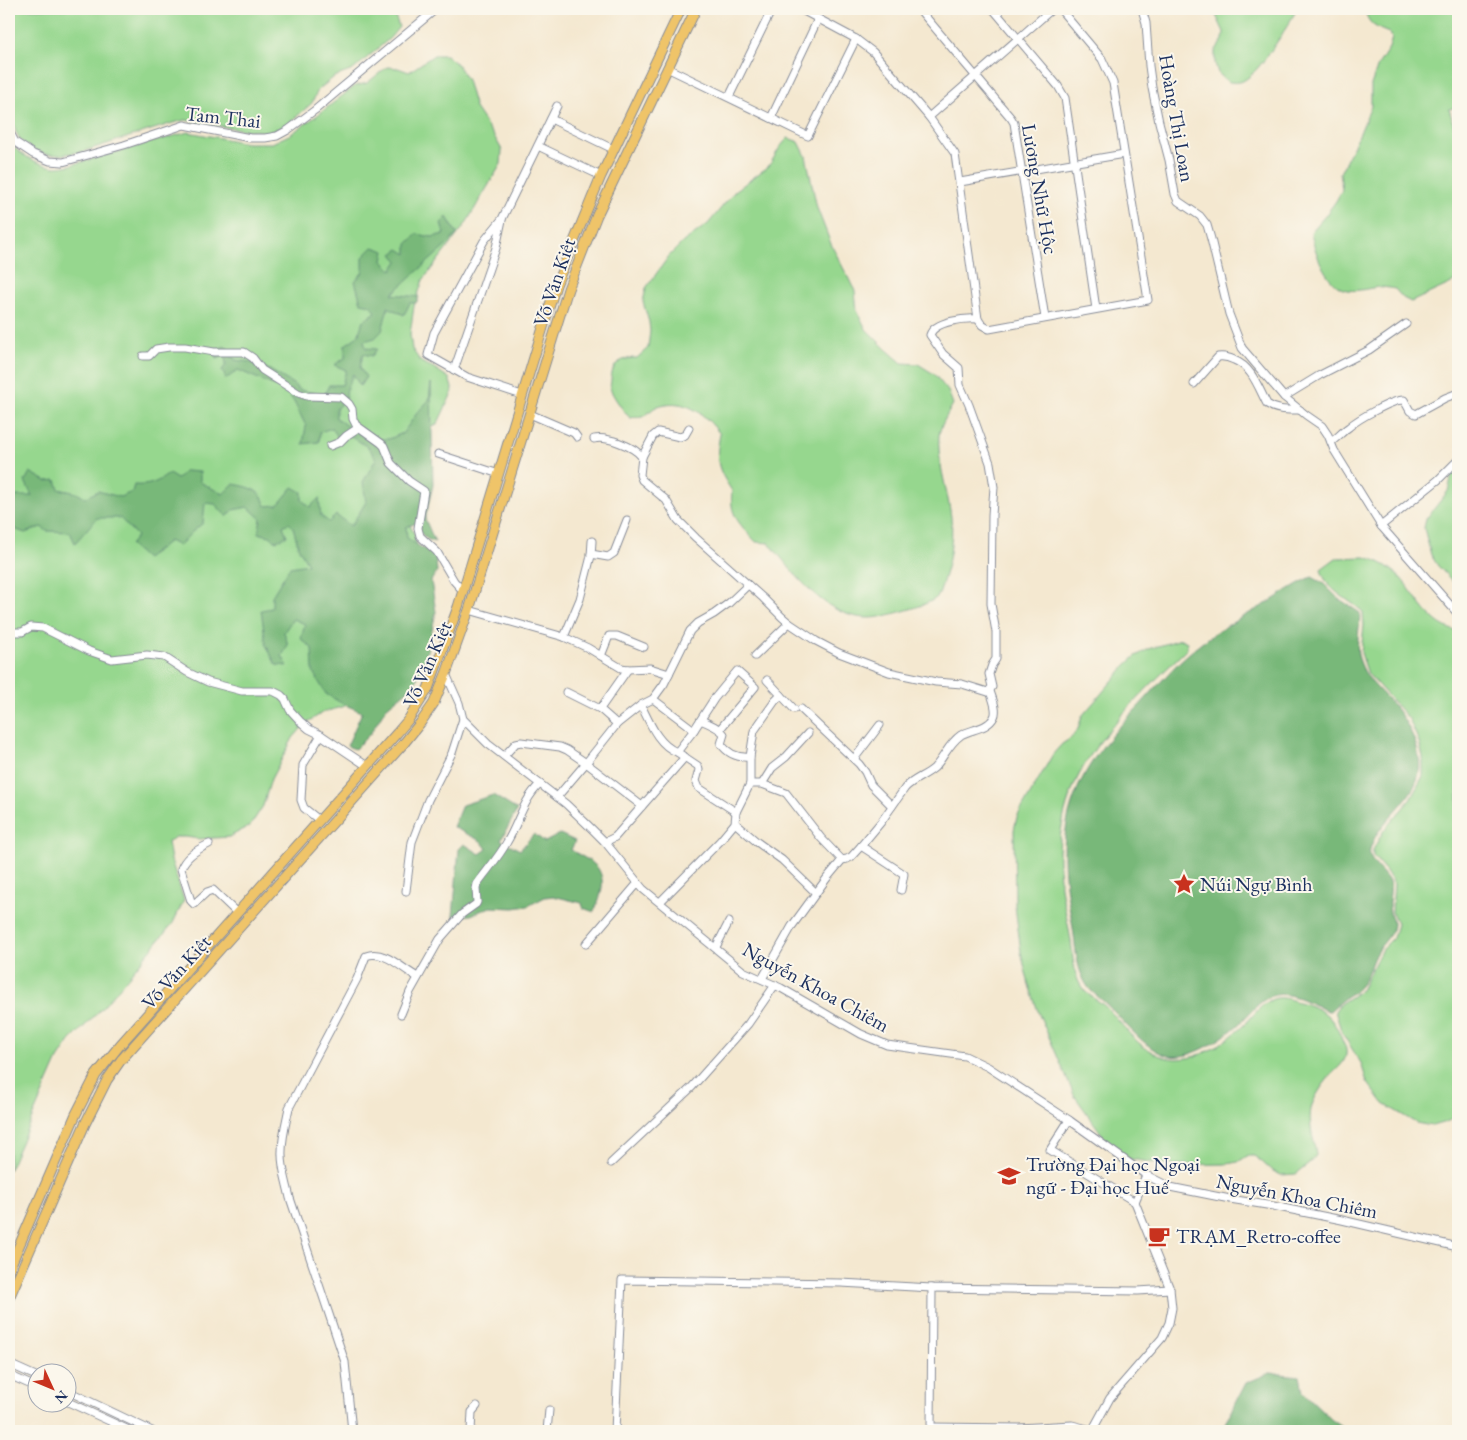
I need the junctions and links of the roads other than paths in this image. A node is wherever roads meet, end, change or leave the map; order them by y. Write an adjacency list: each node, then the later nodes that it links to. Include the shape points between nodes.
1 (436, 9): 21 (street, Tam Thai, via 315,110 277,136 250,138 184,125 63,162 33,154 15,142)
2 (681, 9): 23 (main road, Võ Văn Kiệt)
3 (696, 9): 14 (main road, Võ Văn Kiệt)
4 (772, 9): 16 (street)
5 (800, 9): 11 (street)
6 (920, 9): 15 (street, Lương Nhữ Hộc)
7 (993, 9): 12 (street)
8 (1052, 9): 12 (street)
9 (1060, 9): 24 (street, via 1108,70)
10 (1142, 9): 41 (street, Hoàng Thị Loan, via 1152,88 1175,194 1182,204 1200,216 1208,229 1229,314 1242,348)
11 (818, 19): 13 (street); 19 (street)
12 (1018, 38): 15 (street); 25 (street, via 1065,98)
13 (856, 39): 18 (street, via 873,52); 19 (street, via 808,136)
14 (667, 68): 16 (street); 31 (main road, Võ Văn Kiệt, via 597,215)
15 (976, 76): 18 (street); 26 (street, Lương Nhữ Hộc, via 1014,123)
16 (730, 97): 19 (street)
17 (557, 106): 20 (street)
18 (929, 117): 28 (street, via 955,154)
19 (771, 118)
20 (551, 119): 22 (street); 23 (street)
21 (9, 131)
22 (538, 146): 27 (street); 29 (street)
23 (614, 149): 27 (main road, Võ Văn Kiệt)
24 (1124, 154): 25 (street); 32 (street, via 1148,300)
25 (1074, 162): 26 (street); 32 (street)
26 (1022, 171): 28 (street); 33 (street, Lương Nhữ Hộc)
27 (601, 176): 30 (main road, Võ Văn Kiệt)
28 (960, 182): 34 (street)
29 (502, 219): 37 (street, via 496,248); 37 (street, via 484,241 434,333 428,355)
30 (556, 285): 31 (main road); 40 (main road, Võ Văn Kiệt)
31 (568, 289): 43 (main road, Võ Văn Kiệt)
32 (1096, 309): 33 (street)
33 (1045, 318): 34 (street, via 989,329)
34 (978, 319): 75 (street, via 946,323 936,327 930,335 959,368 961,388 990,463 994,487 991,604 996,632 996,659 989,674)
35 (1406, 324): 41 (street, via 1368,350)
36 (143, 356): 44 (street, via 149,356 156,349 174,347 244,352 251,355 262,370 298,394 341,397 352,409)
37 (454, 370): 40 (street)
38 (1194, 384): 42 (street, via 1218,357 1223,356 1247,368 1267,404 1281,410)
39 (1458, 394): 49 (street, via 1416,414 1410,411 1404,400 1395,401 1348,427)
40 (522, 395): 48 (main road, Võ Văn Kiệt)
41 (1284, 396): 42 (street, Hoàng Thị Loan)
42 (1300, 410): 49 (street, Hoàng Thị Loan, via 1322,426)
43 (530, 414): 46 (street); 50 (main road, Võ Văn Kiệt)
44 (358, 428): 51 (street); 61 (street, via 381,443 391,463 424,491 418,528 420,536 437,552)
45 (689, 428): 53 (street, via 680,437 658,432 652,436)
46 (577, 436)
47 (594, 439): 53 (street, via 622,444)
48 (509, 440): 50 (main road); 55 (main road, Võ Văn Kiệt)
49 (1331, 442): 57 (street, Hoàng Thị Loan)
50 (521, 443): 62 (main road, Võ Văn Kiệt)
51 (330, 446)
52 (438, 454): 55 (street)
53 (642, 457): 60 (street, via 642,480 666,500 678,520 696,538)
54 (1458, 460): 57 (street)
55 (499, 474): 61 (main road, Võ Văn Kiệt)
56 (627, 520): 59 (street, via 614,553 608,556)
57 (1381, 526): 63 (street, Hoàng Thị Loan)
58 (592, 541): 59 (street)
59 (591, 554): 66 (street, via 578,606)
60 (748, 585): 64 (street); 73 (street, via 690,631)
61 (463, 591): 71 (main road, Võ Văn Kiệt)
62 (469, 610): 66 (street); 72 (main road, Võ Văn Kiệt)
63 (1458, 614)
64 (789, 623): 69 (street); 75 (street, via 816,641 889,672)
65 (9, 632): 88 (street, via 43,628 112,659 147,654 164,657 208,682 242,690 273,691 285,699 301,722)
66 (564, 637): 68 (street)
67 (644, 647): 68 (street, via 609,636)
68 (601, 656): 70 (street)
69 (755, 656)
70 (628, 669): 73 (street, via 650,668); 80 (street)
71 (435, 670): 72 (main road); 95 (main road, Võ Văn Kiệt, via 428,689 408,720)
72 (446, 674): 81 (street, via 459,702); 105 (main road, Võ Văn Kiệt, via 434,703 421,722)
73 (669, 674): 78 (street)
74 (766, 680): 77 (street)
75 (990, 691): 101 (street, via 996,714 994,719 958,737 936,766 910,783)
76 (566, 692): 80 (street)
77 (781, 695): 92 (street, via 755,728); 93 (street)
78 (653, 699): 79 (street); 86 (street)
79 (641, 705): 83 (street); 89 (street, via 662,741)
80 (600, 709): 83 (street)
81 (462, 719): 90 (street, Nguyễn Khoa Chiêm); 112 (street, via 452,752 412,842)
82 (701, 720): 85 (street); 85 (street, via 737,671 755,687); 86 (street)
83 (617, 724): 94 (street)
84 (880, 724): 93 (street)
85 (720, 729): 92 (street, via 724,734 722,747 740,758)
86 (694, 730): 89 (street)
87 (808, 733): 98 (street, via 772,768)
88 (321, 735): 95 (street); 103 (street, via 303,765 301,800 304,808)
89 (678, 752): 91 (street)
90 (504, 756): 94 (street, via 521,742 560,747); 96 (street, Nguyễn Khoa Chiêm)
91 (685, 757): 100 (street); 102 (street, via 698,766 696,781 699,788)
92 (750, 757): 97 (street)
93 (854, 759): 101 (street, via 871,785)
94 (586, 763): 99 (street); 100 (street)
95 (367, 766): 103 (main road, Võ Văn Kiệt)
96 (540, 784): 99 (street, Nguyễn Khoa Chiêm); 119 (street, via 528,798 499,856 477,884 476,904 440,938)
97 (750, 784): 98 (street); 102 (street)
98 (762, 784): 109 (street, via 786,793)
99 (556, 797): 106 (street, Nguyễn Khoa Chiêm)
100 (642, 806): 106 (street, via 615,836)
101 (892, 806): 108 (street)
102 (736, 812): 104 (street)
103 (320, 820): 105 (main road); 115 (main road, Võ Văn Kiệt)
104 (735, 822): 113 (street); 114 (street)
105 (328, 828): 124 (main road, Võ Văn Kiệt)
106 (605, 842): 110 (street, Nguyễn Khoa Chiêm)
107 (209, 844): 115 (street, via 193,854 181,869 191,902 194,904 213,890)
108 (861, 846): 109 (street, via 851,857); 111 (street, via 904,874)
109 (842, 860): 113 (street)
110 (638, 882): 114 (street, Nguyễn Khoa Chiêm); 117 (street)
111 (901, 890)
112 (406, 891)
113 (816, 893): 120 (street, via 792,926)
114 (660, 902): 118 (street, Nguyễn Khoa Chiêm)
115 (237, 913): 123 (main road, Võ Văn Kiệt)
116 (729, 922): 118 (street)
117 (586, 944)
118 (716, 947): 120 (street, Nguyễn Khoa Chiêm, via 743,971)
119 (418, 977): 122 (street); 146 (street, via 383,956 366,956 289,1108 284,1131 282,1152 290,1198 345,1362)
120 (762, 979): 121 (street, Nguyễn Khoa Chiêm)
121 (775, 985): 125 (street, Nguyễn Khoa Chiêm, via 861,1034 887,1045 965,1056); 126 (street, via 748,1024 692,1087)
122 (401, 1014)
123 (120, 1045): 124 (main road); 130 (main road, Võ Văn Kiệt, via 96,1075 80,1106)
124 (128, 1052): 133 (main road, Võ Văn Kiệt, via 107,1080 85,1124)
125 (1069, 1120): 127 (street, Nguyễn Khoa Chiêm); 128 (street, via 1050,1150)
126 (611, 1162)
127 (1146, 1176): 128 (street); 129 (street, Nguyễn Khoa Chiêm, via 1178,1189 1342,1220)
128 (1135, 1202): 132 (street)
129 (1458, 1247)
130 (9, 1269)
131 (932, 1288): 132 (street); 142 (street); 149 (street, via 841,1283 622,1280)
132 (1170, 1289): 150 (street, via 1172,1308 1162,1338 1110,1398)
133 (9, 1298)
134 (9, 1364): 135 (street)
135 (28, 1373)
136 (9, 1375): 137 (street)
137 (28, 1384)
138 (78, 1396): 145 (street)
139 (477, 1406): 147 (street, via 472,1412)
140 (78, 1407): 144 (street)
141 (548, 1410): 148 (street)
142 (931, 1429): 143 (street)
143 (1005, 1430): 150 (street, via 1072,1426)
144 (131, 1431)
145 (152, 1431)
146 (352, 1431)
147 (472, 1431)
148 (547, 1431)
149 (615, 1431)
150 (1092, 1431)

